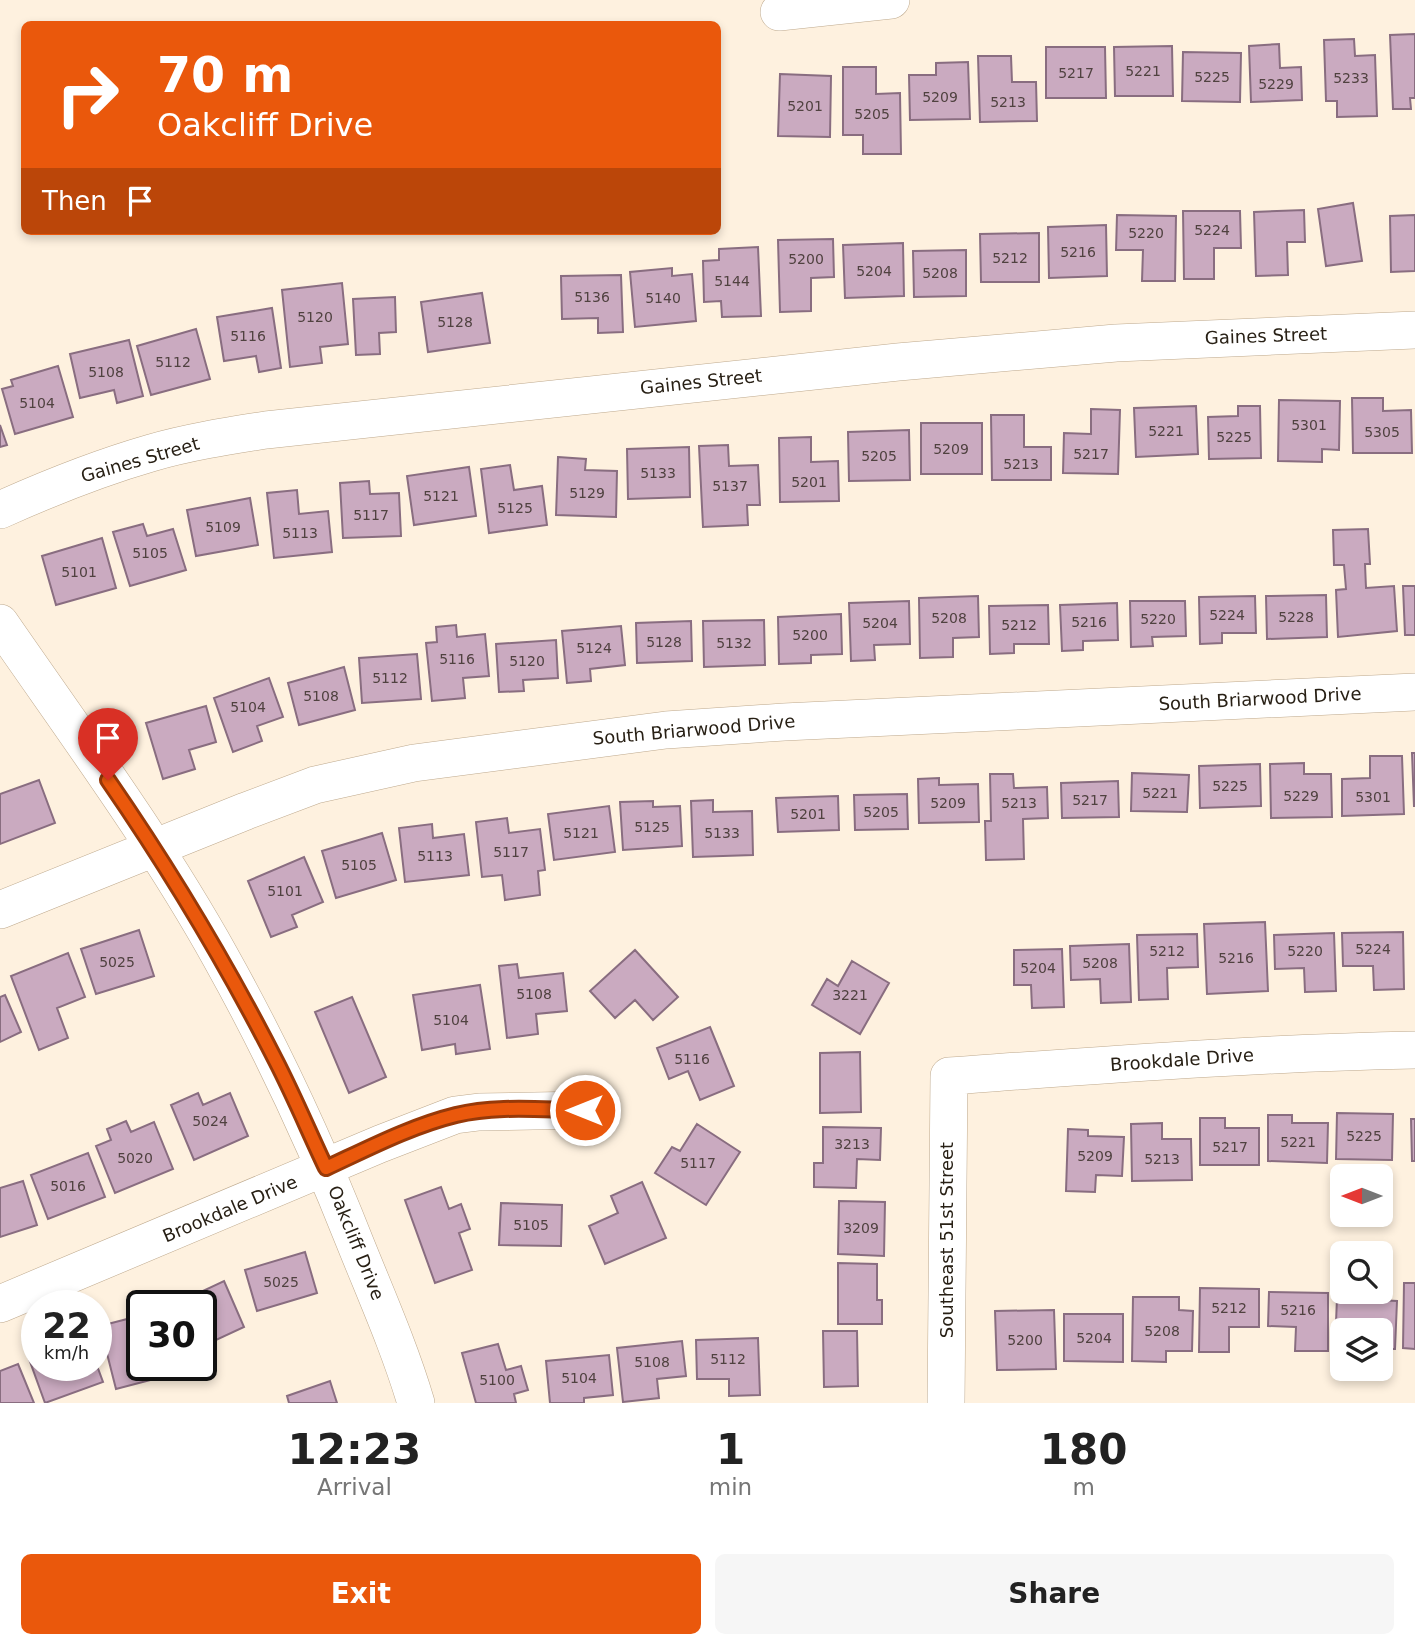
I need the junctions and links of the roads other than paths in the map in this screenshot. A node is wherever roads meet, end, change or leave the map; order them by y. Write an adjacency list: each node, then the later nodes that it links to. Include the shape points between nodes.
1 (891, 0): 2 (street)
2 (779, 12)
3 (1415, 330): 4 (street, Gaines Street, via 1129,342 898,362 266,430 152,453)
4 (0, 510)
5 (0, 623): 7 (street, Oakcliff Drive)
6 (1415, 692): 7 (street, South Briarwood Drive, via 784,722 582,739 414,763 315,785)
7 (155, 848): 8 (street, South Briarwood Drive); 12 (street, Oakcliff Drive, via 278,1063)
8 (0, 910)
9 (1415, 1050): 10 (street, Brookdale Drive, via 1172,1060)
10 (948, 1076): 15 (street, Southeast 51st Street)
11 (585, 1110): 12 (street, Brookdale Drive, via 455,1115)
12 (326, 1168): 13 (street, Brookdale Drive); 14 (street, Oakcliff Drive)
13 (0, 1304)
14 (416, 1403)
15 (946, 1403)

